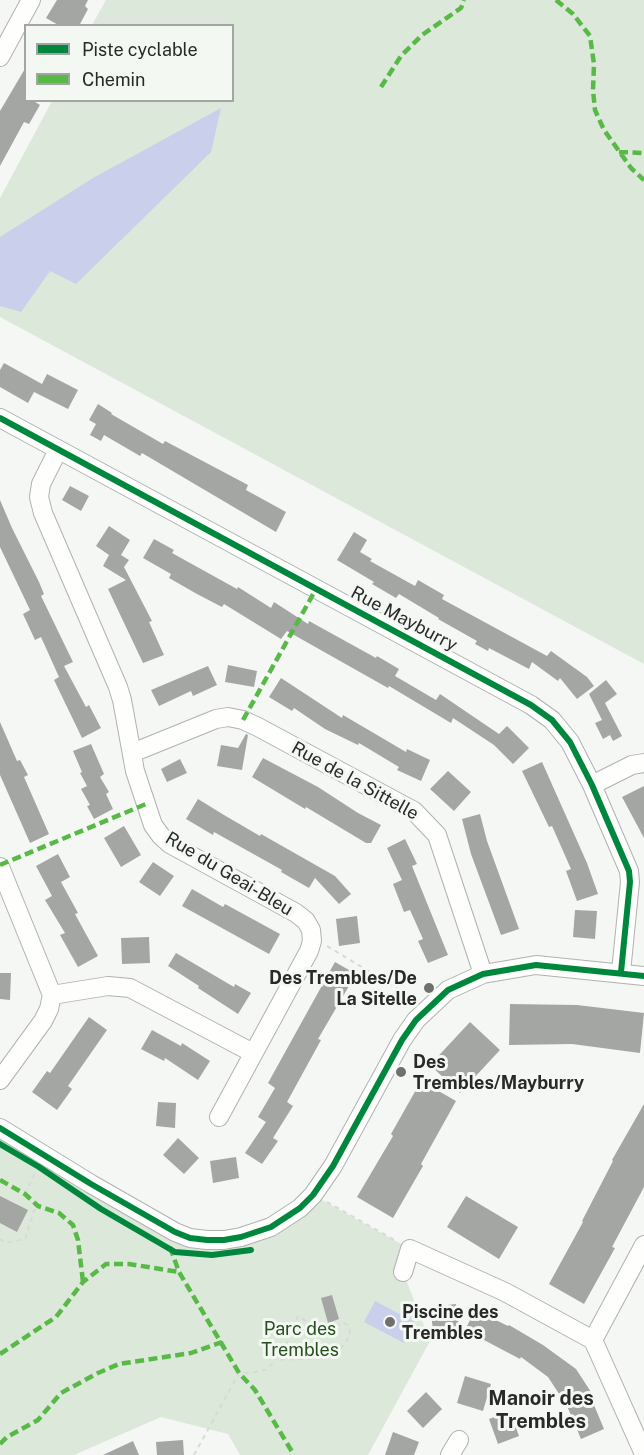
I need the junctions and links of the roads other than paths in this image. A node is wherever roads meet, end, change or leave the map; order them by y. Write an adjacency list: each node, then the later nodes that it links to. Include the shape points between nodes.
1 (31, 0): 2 (street)
2 (0, 57)
3 (0, 418): 4 (street, Rue Mayburry)
4 (58, 450): 5 (street, Rue du Geai-Bleu, via 41,484 39,497 118,687); 7 (street, Rue Mayburry, via 531,705 547,716 570,742)
5 (132, 753): 10 (street, Rue de la Sittelle, via 216,719 243,720 414,811 437,836); 13 (street, Rue du Geai-Bleu, via 153,825 161,836 296,913 311,930 309,951)
6 (644, 763): 7 (street)
7 (592, 785): 9 (street, Rue Mayburry, via 629,871)
8 (1, 870): 12 (street)
9 (621, 972): 10 (street, via 536,964); 11 (street)
10 (483, 974): 16 (street, via 448,990 416,1020 313,1195 287,1218 258,1233 224,1240 190,1238 157,1223)
11 (644, 976)
12 (52, 995): 13 (street, via 108,986 130,988); 14 (street, via 43,1021)
13 (253, 1053): 15 (street, Rue du Geai-Bleu)
14 (0, 1080)
15 (219, 1117)
16 (0, 1128)
17 (644, 1245): 19 (street)
18 (403, 1272): 19 (street, via 410,1249 505,1292)
19 (592, 1340): 20 (street)
20 (644, 1454)

